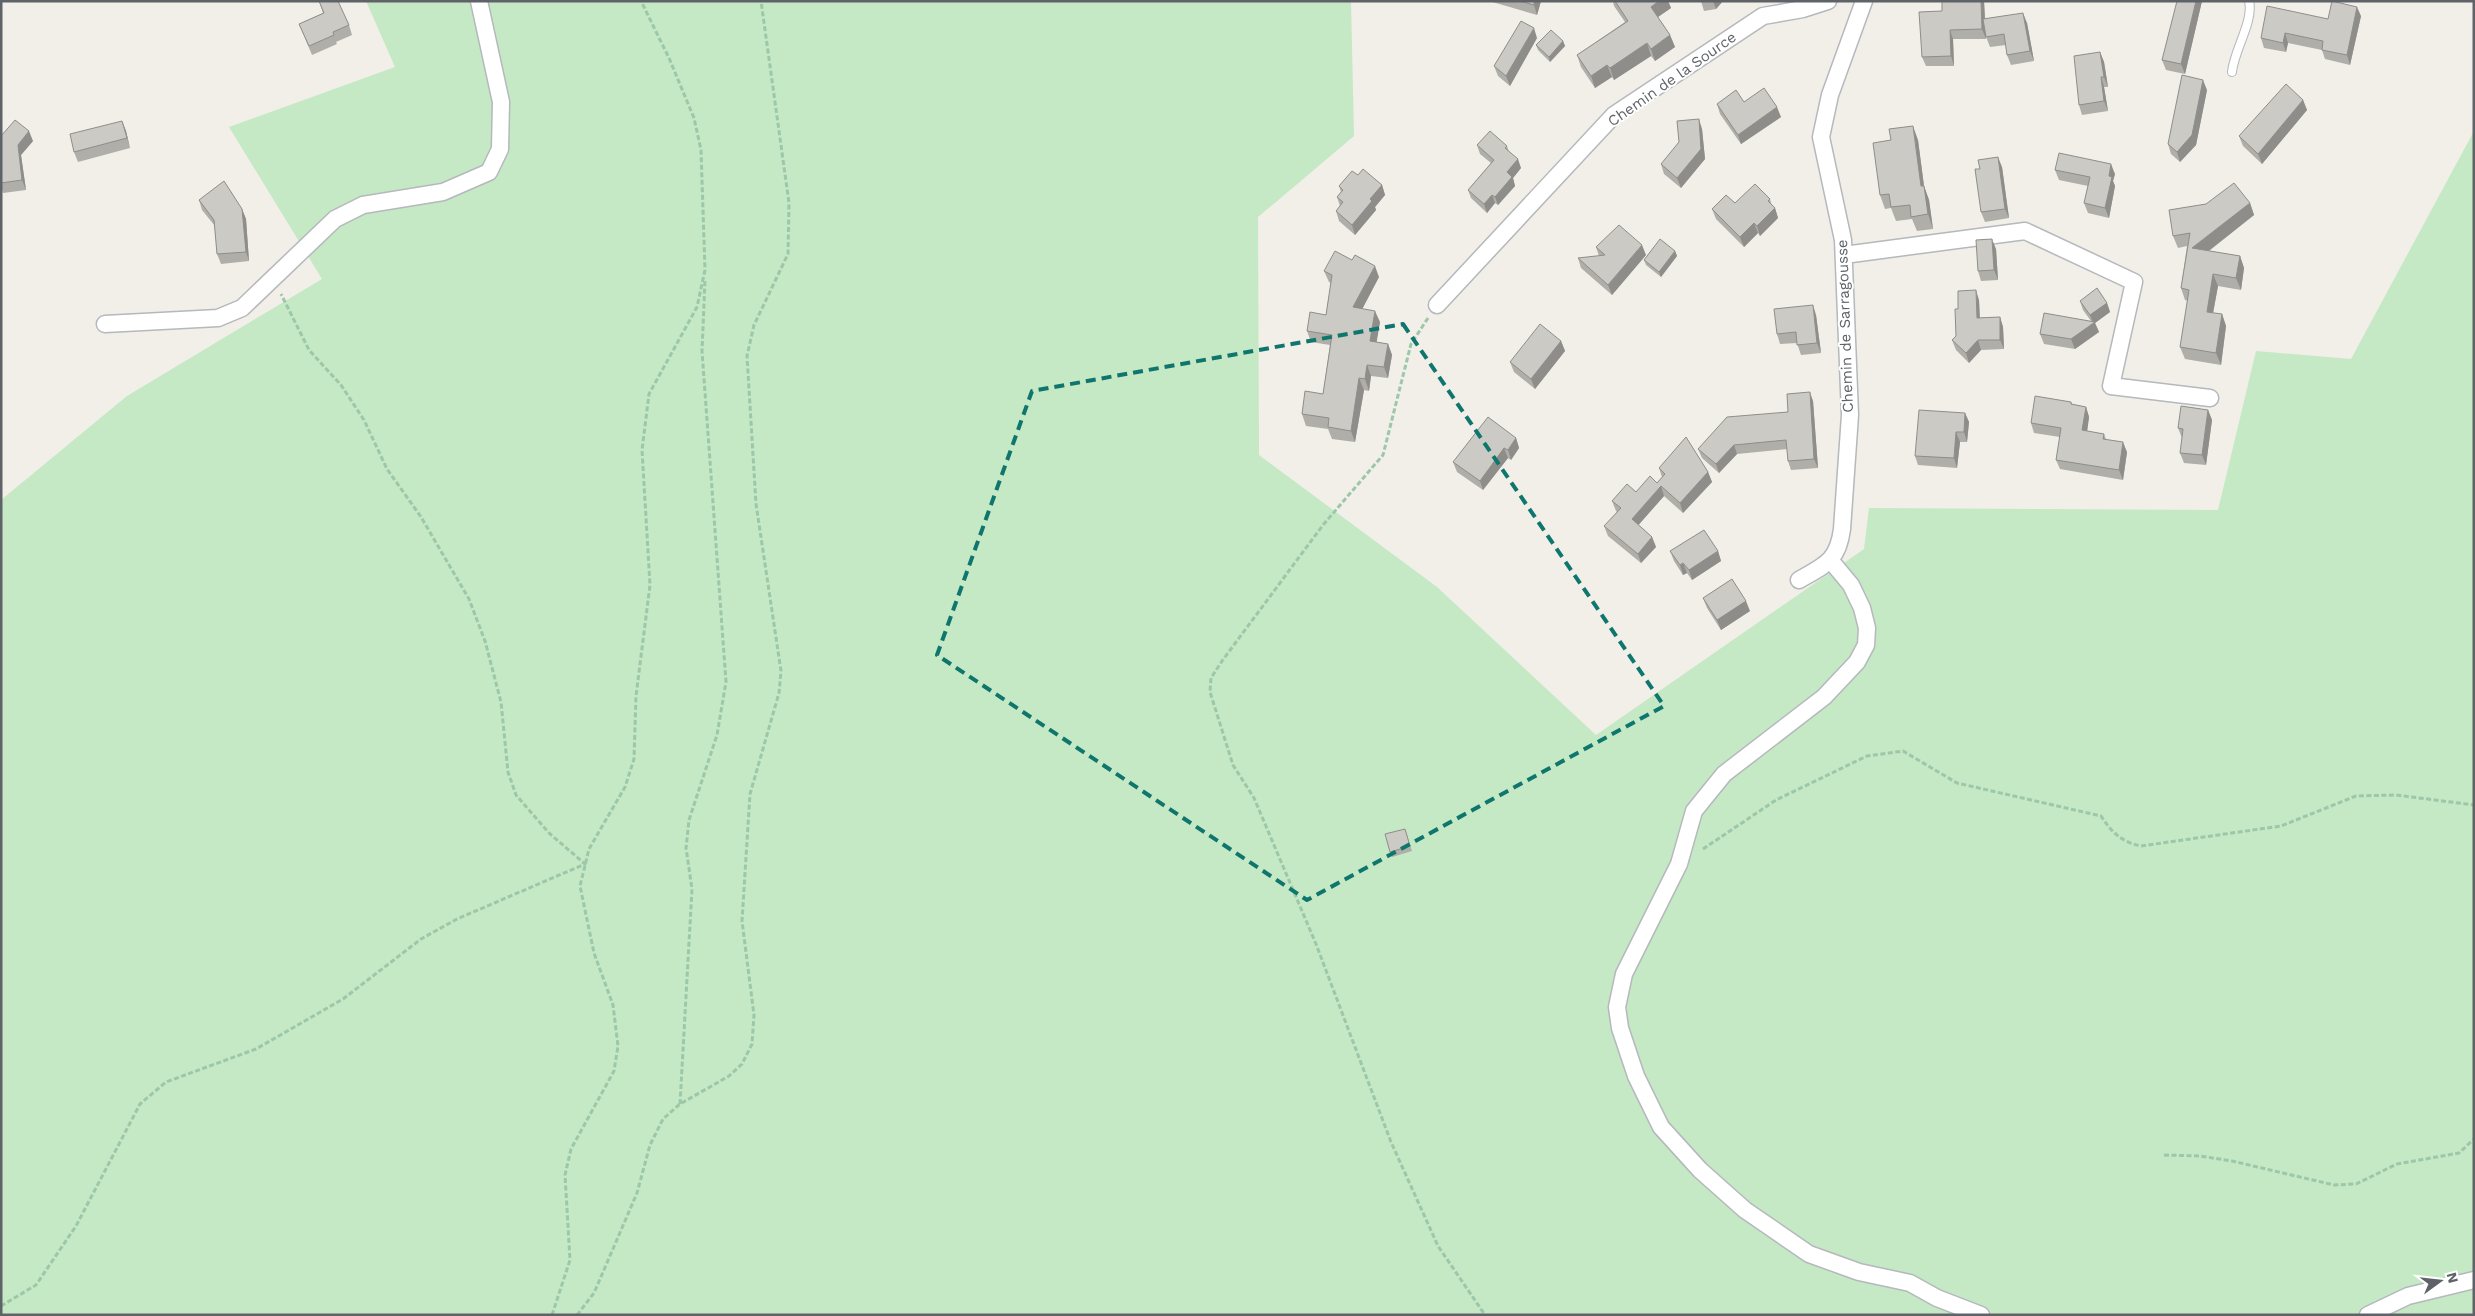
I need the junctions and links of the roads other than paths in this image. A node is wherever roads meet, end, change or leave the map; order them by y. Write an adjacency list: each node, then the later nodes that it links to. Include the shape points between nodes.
1 (479, 1): 8 (street, via 501,102 500,149 489,172 443,192 363,205 342,215 242,308 218,318)
2 (1828, 1): 7 (street, Chemin de la Source, via 1763,16 1614,115)
3 (1864, 1): 6 (street, Chemin de Sarragousse, via 1830,95 1821,137)
4 (2249, 1): 5 (lane, via 2251,11 2233,58)
5 (2232, 72)
6 (1844, 256): 9 (street, via 2025,232 2134,282 2112,386); 10 (street, Chemin de Sarragousse, via 1850,415 1840,543)
7 (1437, 305)
8 (105, 324)
9 (2210, 398)
10 (1831, 561): 11 (street); 13 (street, via 1851,585 1862,608 1867,628 1866,645 1857,662 1824,697 1724,774 1705,794 1694,811 1679,864 1624,974 1617,1008 1627,1052 1661,1127 1700,1170 1745,1210 1796,1246 1826,1261 1910,1283 1937,1298)
11 (1799, 580)
12 (2474, 1280): 14 (street, via 2408,1296)
13 (1981, 1315)
14 (2368, 1315)

